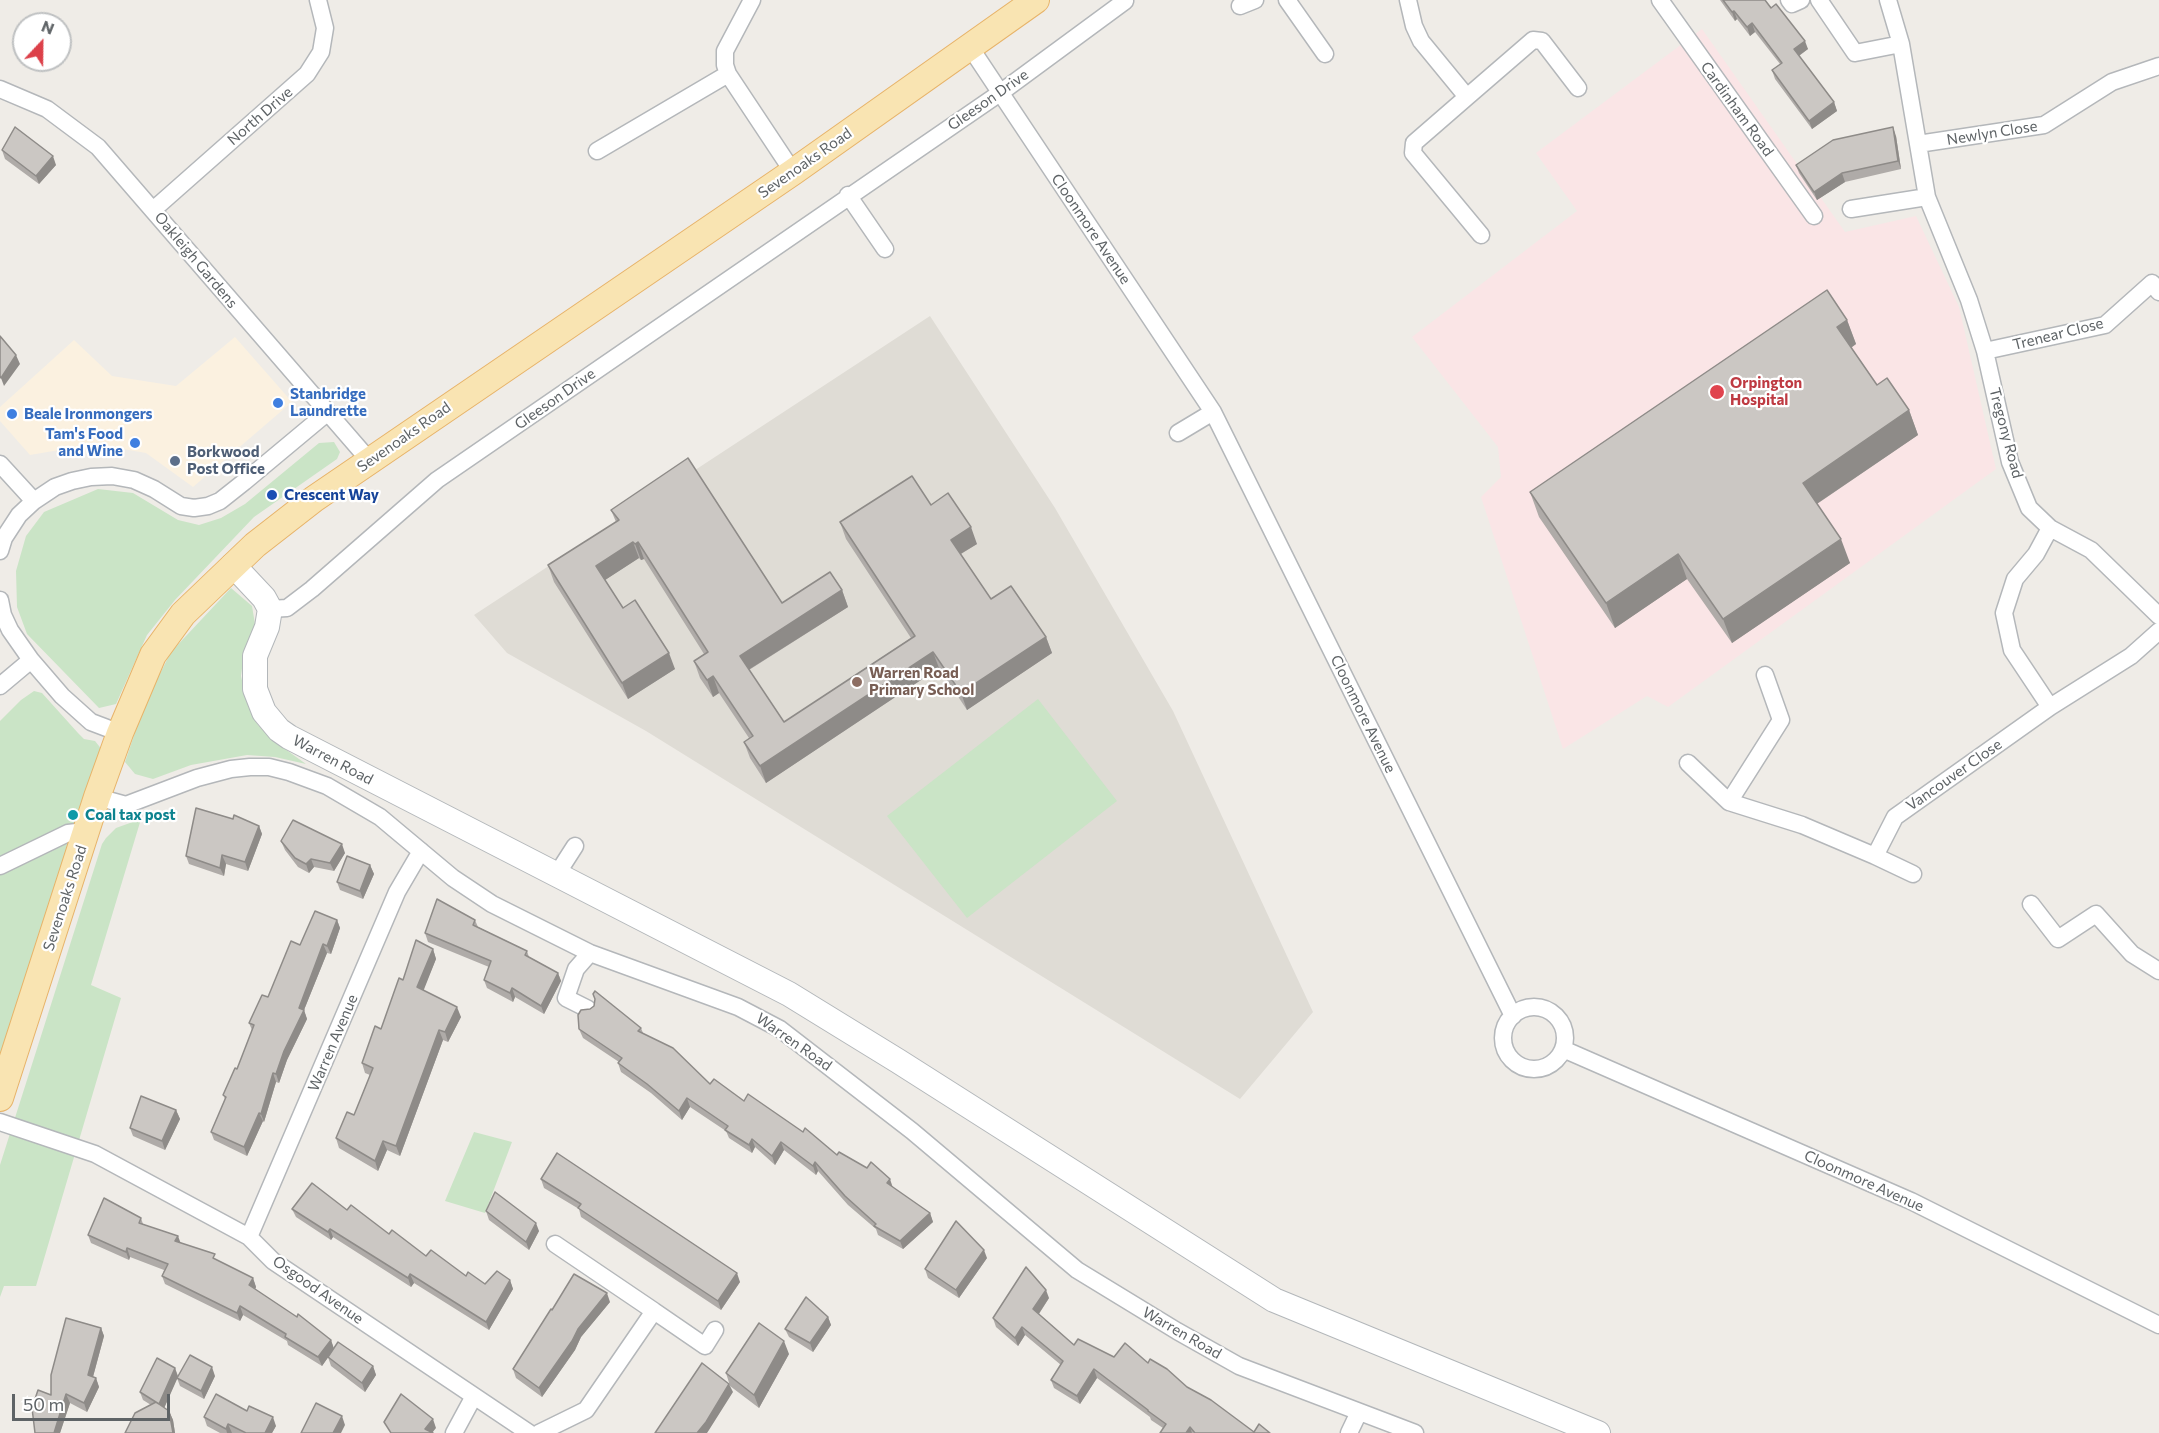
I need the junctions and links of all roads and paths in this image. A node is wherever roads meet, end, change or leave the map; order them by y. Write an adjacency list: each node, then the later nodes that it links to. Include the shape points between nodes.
1 (318, 0): 27 (street, North Drive, via 326,28 321,52 307,74)
2 (752, 0): 16 (street, via 726,51)
3 (1036, 0): 13 (main road, Sevenoaks Road)
4 (1287, 0): 14 (street)
5 (1408, 0): 20 (street, via 1421,41)
6 (1660, 0): 28 (street, Cardinham Road)
7 (1789, 0): 8 (street, via 1792,4)
8 (1802, 0)
9 (1819, 0): 12 (street, via 1855,53)
10 (1888, 0): 12 (street, Tregony Road)
11 (1125, 1): 19 (street, Gleeson Drive)
12 (1901, 45): 21 (street, Tregony Road)
13 (969, 47): 19 (street, Cloonmore Avenue); 23 (main road, Sevenoaks Road)
14 (1325, 54)
15 (2159, 66): 21 (street, Newlyn Close, via 2112,82 2044,125)
16 (728, 74): 22 (street); 23 (street)
17 (1578, 88): 20 (street, via 1542,41 1533,40)
18 (0, 89): 27 (street, Oakleigh Gardens, via 47,108 98,147)
19 (1000, 93): 24 (street, Gleeson Drive); 34 (street, Cloonmore Avenue)
20 (1467, 98): 29 (street, via 1414,143 1413,153)
21 (1918, 144): 25 (street, Tregony Road)
22 (597, 152)
23 (793, 172): 36 (main road, Sevenoaks Road)
24 (849, 195): 30 (street); 43 (street, Gleeson Drive, via 436,480 287,608)
25 (1927, 197): 26 (street); 32 (street, Tregony Road, via 1969,300)
26 (1851, 209)
27 (153, 210): 33 (street, Oakleigh Gardens)
28 (1814, 216)
29 (1480, 235)
30 (885, 249)
31 (2157, 285): 32 (street, Trenear Close, via 2105,325)
32 (1985, 351): 39 (street, Tregony Road, via 2010,462 2029,508)
33 (328, 412): 36 (street, Oakleigh Gardens); 38 (street, via 220,501 208,506 182,506 134,480 112,476 72,481)
34 (1213, 412): 35 (street); 65 (street, Cloonmore Avenue)
35 (1178, 433)
36 (369, 460): 41 (main road, Sevenoaks Road, via 283,522)
37 (0, 464): 38 (street)
38 (34, 501): 40 (street, via 11,526)
39 (2050, 528): 44 (street, Tregony Road, via 2091,550); 49 (street, via 2036,554 2015,579 2004,613 2012,650)
40 (0, 551)
41 (233, 565): 43 (street); 50 (main road, Sevenoaks Road, via 164,638 147,666)
42 (0, 600): 46 (street, via 10,630)
43 (270, 609): 59 (street, Warren Road, via 255,656 254,676 264,712 279,730)
44 (2159, 616)
45 (2159, 631): 49 (street, Vancouver Close, via 2131,656)
46 (31, 660): 48 (street); 50 (street, via 84,717)
47 (1765, 675): 53 (street, via 1781,720)
48 (0, 686)
49 (2049, 707): 57 (street, Vancouver Close, via 1895,817)
50 (120, 733): 52 (main road, Sevenoaks Road)
51 (1688, 763): 53 (street)
52 (97, 797): 54 (main road, Sevenoaks Road); 56 (street, Warren Road, via 126,805 197,778 231,769 269,767 309,778 364,806)
53 (1729, 802): 57 (street, via 1802,825)
54 (86, 831): 58 (street, via 68,833); 67 (main road, Sevenoaks Road)
55 (575, 846): 59 (street)
56 (421, 851): 62 (street, Warren Road, via 492,904); 69 (street, Warren Avenue, via 397,892)
57 (1875, 856): 60 (street)
58 (0, 866)
59 (557, 874): 81 (street, Warren Road, via 797,999 1274,1300)
60 (1913, 874)
61 (2031, 904): 63 (street, via 2058,939 2096,914 2132,954)
62 (590, 953): 64 (street, via 576,969 566,998); 75 (street, Warren Road, via 738,1007 780,1029 912,1131 1077,1270 1239,1366)
63 (2159, 971)
64 (588, 1009)
65 (1513, 1016): 66 (street, via 1532,1007 1551,1013 1564,1029); 66 (street, via 1504,1033 1504,1043 1513,1061 1531,1069 1541,1068 1551,1065)
66 (1563, 1049): 72 (street, Cloonmore Avenue, via 1911,1201)
67 (0, 1098)
68 (0, 1122): 69 (street, Osgood Avenue, via 95,1154)
69 (249, 1238): 74 (street, Osgood Avenue, via 273,1262)
70 (555, 1244): 71 (street)
71 (654, 1311): 73 (street, via 705,1346); 78 (street, via 586,1410)
72 (2159, 1325)
73 (716, 1330)
74 (474, 1396): 76 (street); 77 (street, Osgood Avenue)
75 (1359, 1412): 79 (street); 80 (street, Warren Road)
76 (454, 1433)
77 (529, 1433)
78 (539, 1433)
79 (1349, 1433)
80 (1415, 1433)
81 (1598, 1433)

